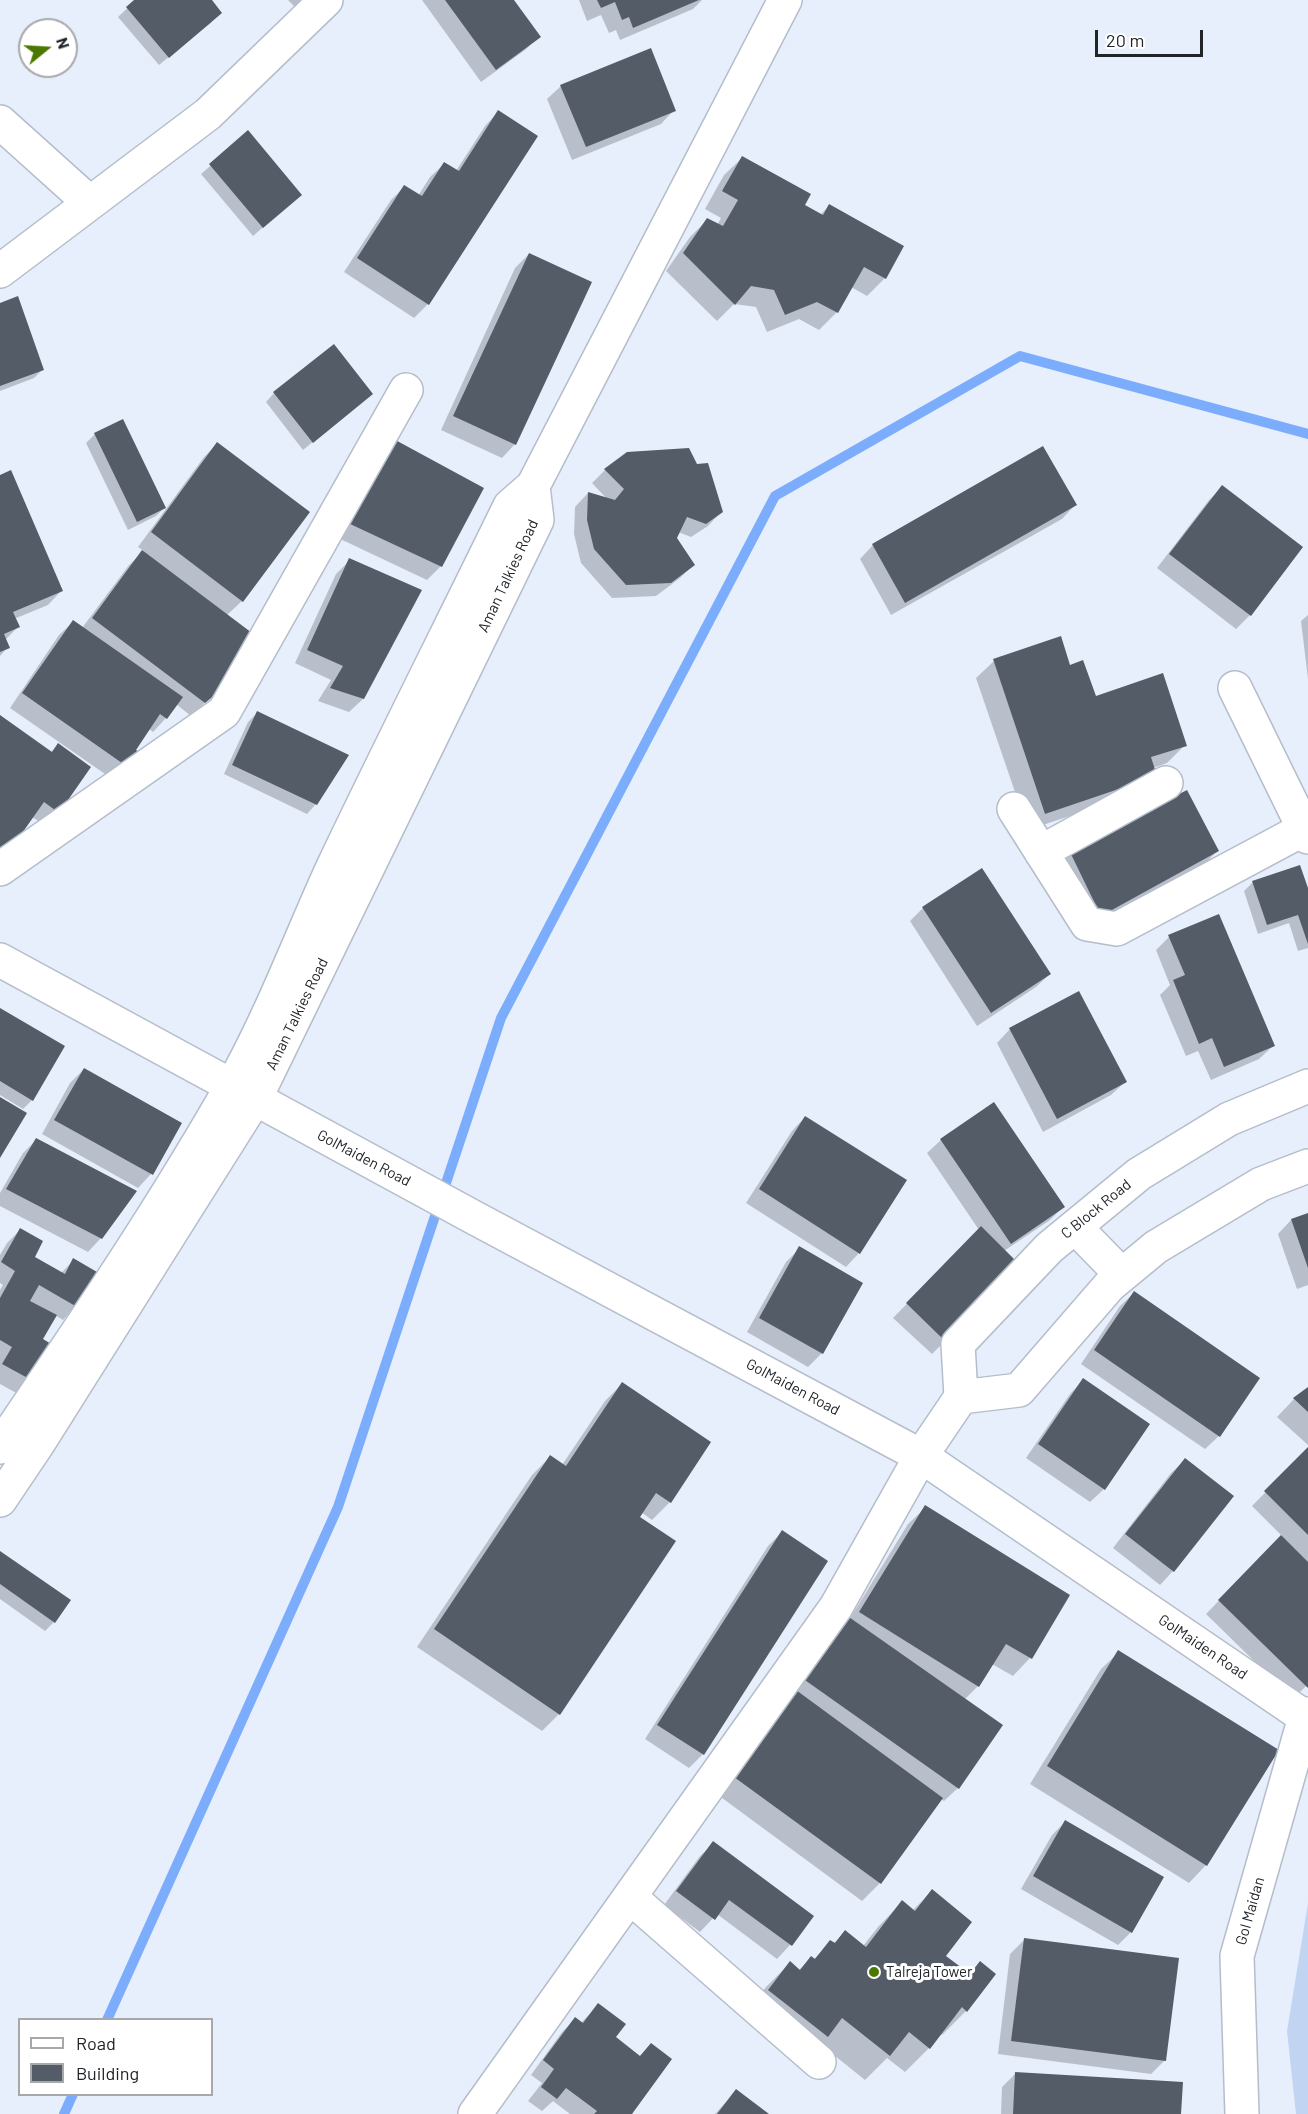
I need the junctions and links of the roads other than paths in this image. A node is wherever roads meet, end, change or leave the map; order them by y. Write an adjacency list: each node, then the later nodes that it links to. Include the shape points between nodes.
1 (326, 0): 4 (street, via 208,114)
2 (785, 0): 15 (street, Aman Talkies Road, via 533,486 537,520 311,952 256,1039)
3 (0, 122): 4 (street)
4 (90, 204): 5 (street)
5 (0, 271)
6 (405, 390): 12 (street, via 224,712)
7 (1235, 687): 10 (street)
8 (1166, 783): 11 (street)
9 (1014, 809): 11 (street)
10 (1306, 833): 11 (street, via 1117,929 1087,924)
11 (1041, 852)
12 (0, 869)
13 (0, 960): 15 (street, GolMaiden Road)
14 (1308, 1086): 17 (street, C Block Road, via 1229,1119 1139,1174)
15 (243, 1093): 20 (street, Aman Talkies Road, via 163,1222 107,1289); 21 (street, GolMaiden Road)
16 (1308, 1166): 18 (street, via 1261,1184 1156,1247)
17 (1075, 1227): 18 (street); 19 (street, C Block Road, via 1049,1248 958,1344)
18 (1122, 1275): 19 (street, via 1019,1390)
19 (962, 1397): 21 (street)
20 (13, 1433): 22 (street, Aman Talkies Road)
21 (921, 1456): 23 (street, GolMaiden Road); 24 (street, via 836,1606)
22 (0, 1500)
23 (1307, 1716): 27 (street, Gol Maidan, via 1237,1956)
24 (630, 1897): 25 (street); 26 (street)
25 (819, 2062)
26 (475, 2114)
27 (1242, 2114)

